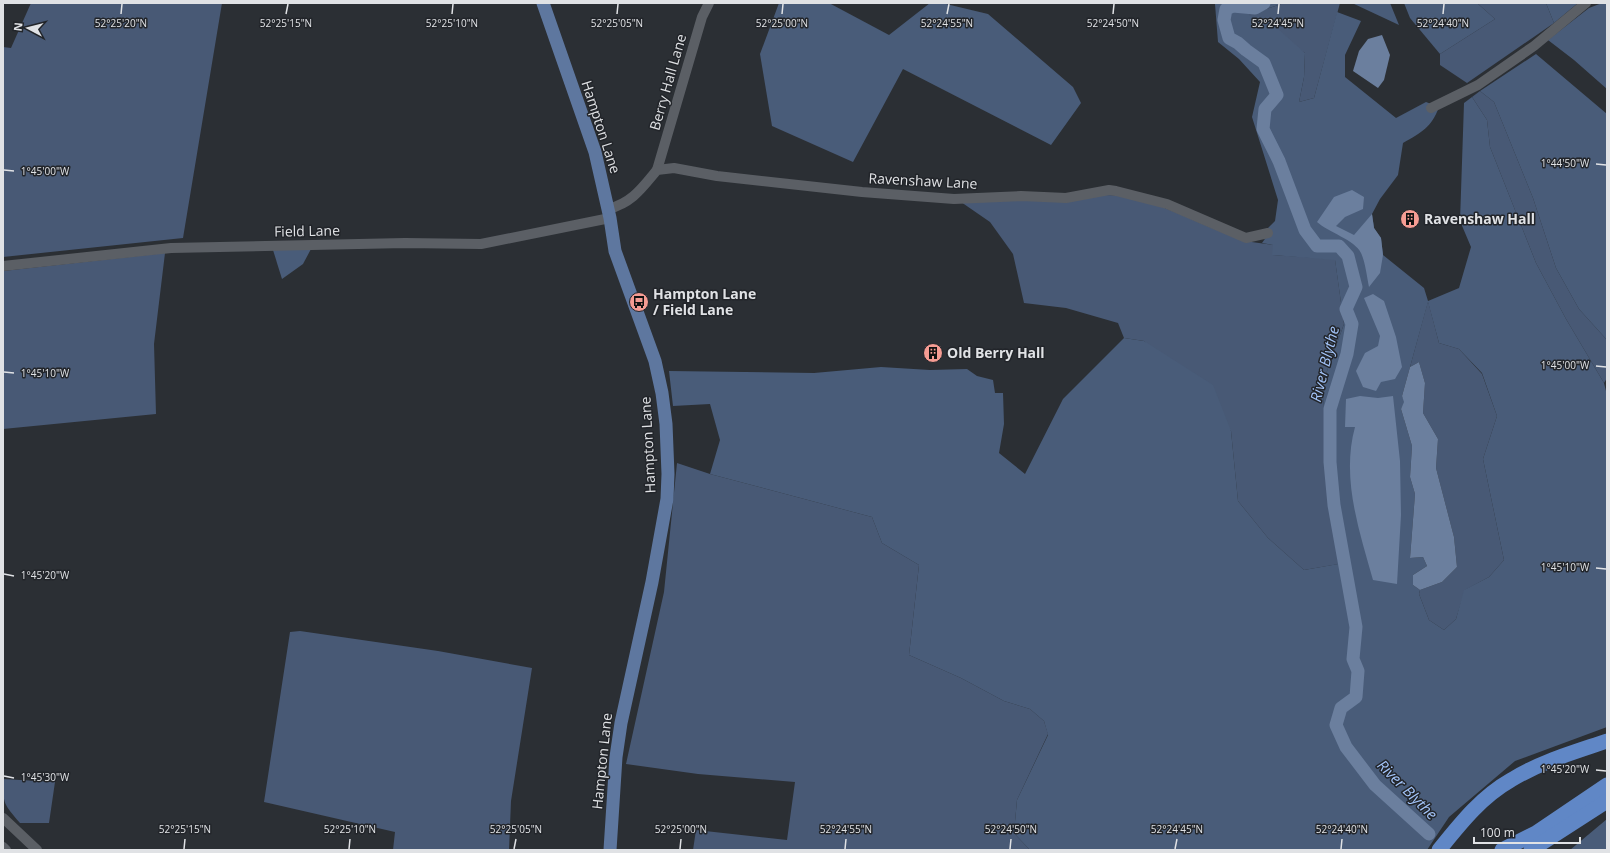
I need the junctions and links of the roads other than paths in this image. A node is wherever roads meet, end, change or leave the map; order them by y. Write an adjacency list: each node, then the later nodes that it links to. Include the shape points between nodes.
1 (543, 3): 6 (main road, Hampton Lane, via 596,152)
2 (709, 3): 5 (street, Berry Hall Lane, via 702,17)
3 (1586, 3): 4 (street, via 1534,46 1478,85)
4 (1431, 108)
5 (657, 170): 6 (street, via 638,192); 7 (street, Ravenshaw Lane, via 674,168 717,176 954,199 1021,196 1066,198 1109,190 1167,204 1246,238)
6 (609, 213): 8 (street, Field Lane, via 481,244 171,248); 16 (main road, Hampton Lane, via 615,251 655,361 666,424 668,474 663,523 621,723 616,757)
7 (1268, 233)
8 (3, 266)
9 (1607, 741): 17 (highway, via 1509,780 1476,807)
10 (1607, 785): 18 (highway, via 1536,833)
11 (1607, 802): 19 (highway); 20 (highway, via 1576,832)
12 (3, 818): 15 (street)
13 (3, 847): 14 (street)
14 (6, 850)
15 (37, 850)
16 (610, 850)
17 (1439, 850)
18 (1502, 850)
19 (1530, 850)
20 (1550, 850)

